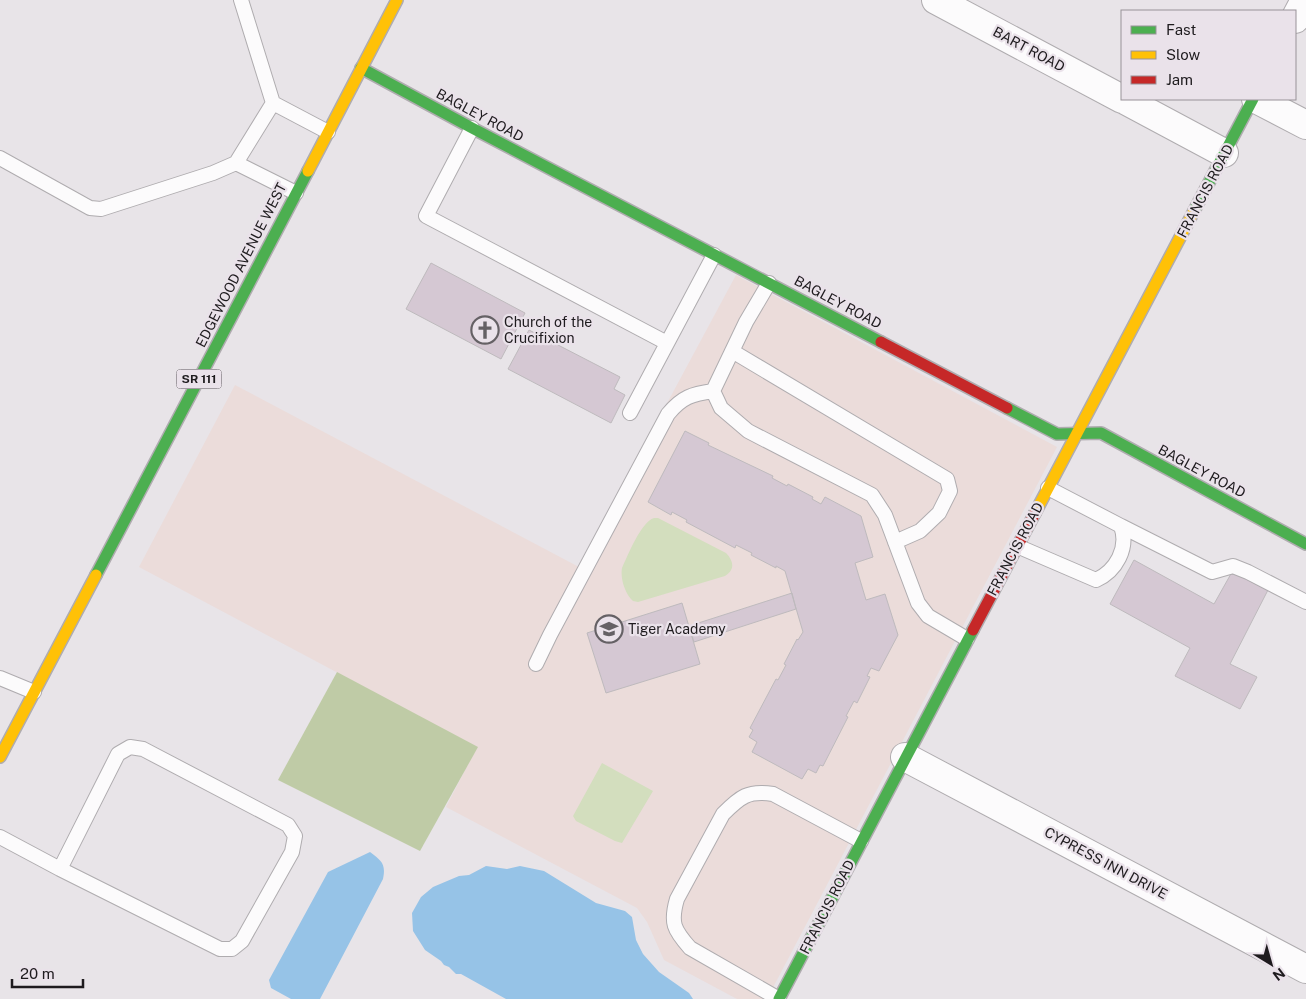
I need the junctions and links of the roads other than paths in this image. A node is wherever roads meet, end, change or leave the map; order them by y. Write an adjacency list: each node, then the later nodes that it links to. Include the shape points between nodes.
1 (241, 0): 11 (lane)
2 (397, 0): 6 (street, EDGEWOOD AVENUE WEST / SR 111)
3 (936, 0): 7 (street, BART ROAD)
4 (1305, 0): 5 (street)
5 (1296, 17)
6 (361, 68): 13 (street, BAGLEY ROAD); 14 (street, EDGEWOOD AVENUE WEST / SR 111)
7 (1121, 98)
8 (1124, 100): 15 (street, BART ROAD)
9 (1254, 100): 15 (street, FRANCIS ROAD)
10 (1257, 100): 12 (street)
11 (273, 103): 14 (lane); 17 (lane)
12 (1306, 125)
13 (472, 128): 19 (street, BAGLEY ROAD); 21 (lane, via 426,216)
14 (328, 132): 18 (street, EDGEWOOD AVENUE WEST / SR 111)
15 (1224, 153): 25 (street, FRANCIS ROAD)
16 (0, 158): 17 (lane, via 90,208 101,210)
17 (236, 163): 18 (lane)
18 (296, 193): 35 (street, EDGEWOOD AVENUE WEST / SR 111)
19 (714, 254): 20 (street, BAGLEY ROAD); 21 (lane)
20 (769, 283): 22 (lane); 25 (street, BAGLEY ROAD, via 1058,434)
21 (667, 343): 24 (lane)
22 (732, 351): 23 (lane); 28 (lane, via 947,479 950,492 939,513 920,531)
23 (714, 391): 28 (lane, via 721,408 748,431 872,495 885,515); 33 (lane, via 686,397 668,414)
24 (630, 413)
25 (1077, 433): 26 (street, FRANCIS ROAD); 29 (street, BAGLEY ROAD, via 1101,433)
26 (1048, 488): 27 (lane); 30 (street, FRANCIS ROAD)
27 (1121, 526): 30 (lane, via 1124,534 1121,553 1111,570 1096,580); 31 (lane, via 1212,572 1233,566)
28 (895, 542): 32 (lane, via 918,603 928,616)
29 (1306, 544)
30 (1017, 546): 32 (street, FRANCIS ROAD)
31 (1306, 602)
32 (967, 639): 37 (street, FRANCIS ROAD)
33 (536, 664)
34 (0, 678): 35 (lane)
35 (34, 692): 36 (street, EDGEWOOD AVENUE WEST / SR 111)
36 (0, 757)
37 (905, 757): 39 (street, FRANCIS ROAD); 41 (street, CYPRESS INN DRIVE)
38 (0, 837): 40 (lane)
39 (861, 841): 42 (street, FRANCIS ROAD); 42 (lane, via 773,794 746,794 723,814 677,899 674,925 690,948)
40 (60, 869): 40 (lane, via 220,948 232,949 242,941 292,852 295,836 288,826 142,748 130,747 118,754)
41 (1306, 969)
42 (779, 999)

